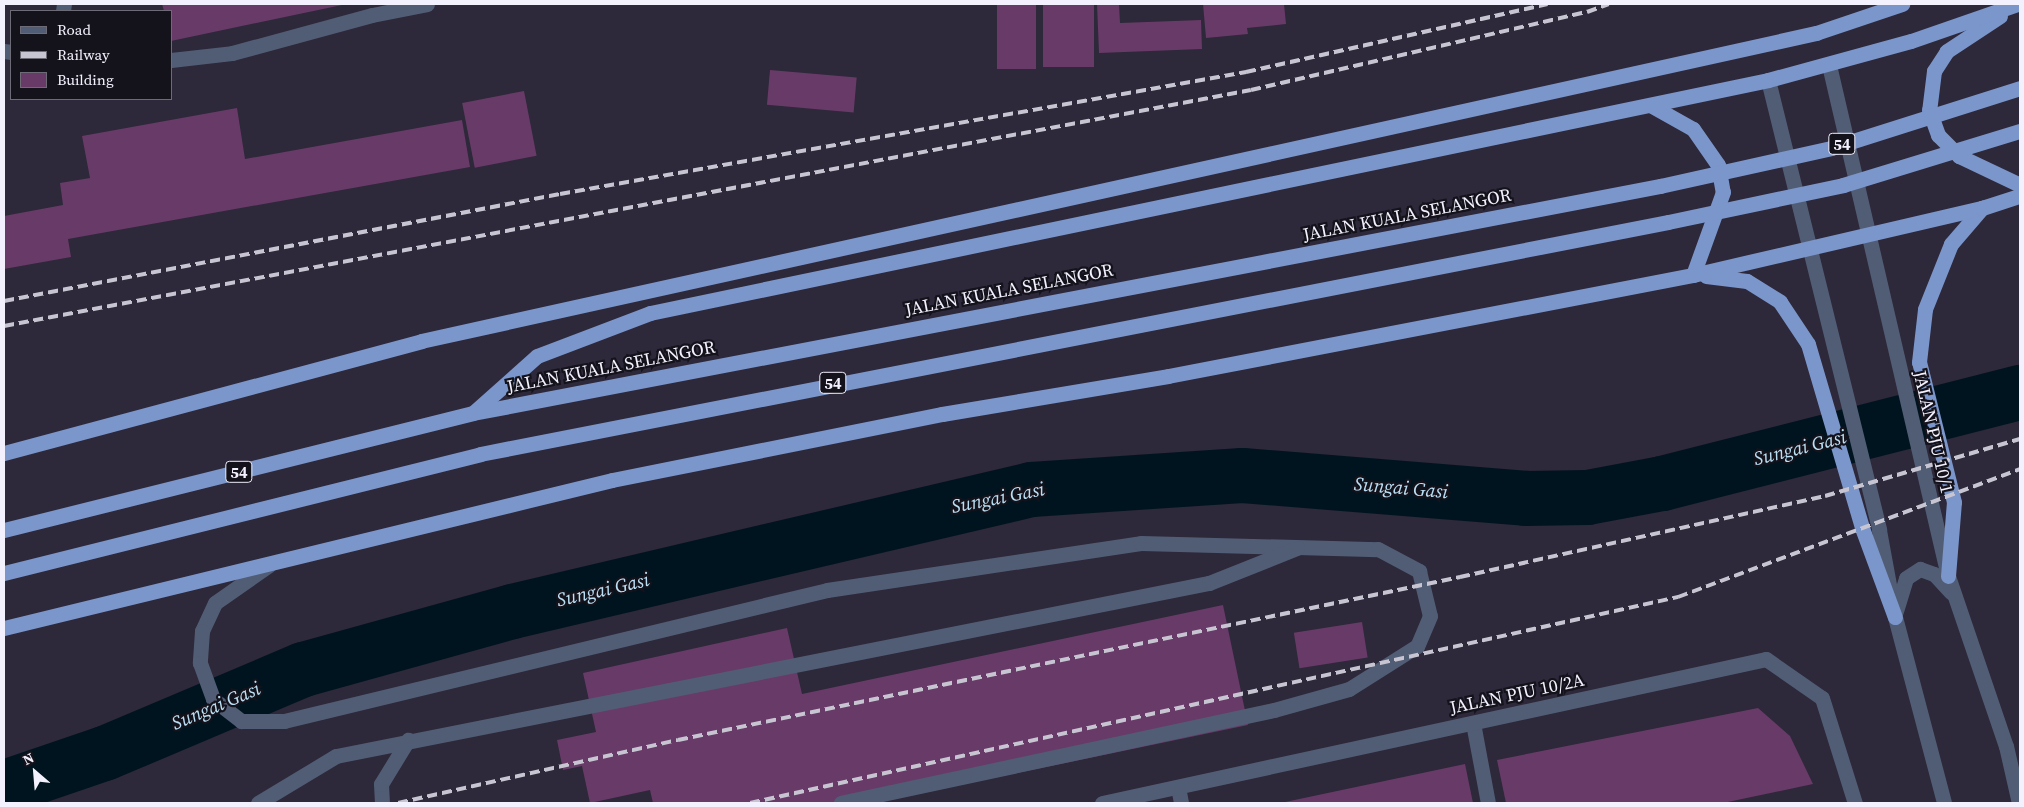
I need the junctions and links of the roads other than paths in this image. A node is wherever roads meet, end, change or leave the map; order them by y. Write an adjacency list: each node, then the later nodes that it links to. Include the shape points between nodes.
1 (427, 4): 4 (street)
2 (1902, 4): 18 (highway, via 1806,35 421,341)
3 (2018, 4): 6 (highway); 11 (highway, via 1947,51 1934,71 1929,110 1938,135 1959,156)
4 (375, 9): 5 (street, via 232,53)
5 (172, 60)
6 (1829, 65): 7 (highway); 14 (street, JALAN PJU 10/1)
7 (1768, 80): 9 (highway); 15 (street)
8 (2020, 88): 17 (highway, JALAN KUALA SELANGOR / 54, bridge, via 1832,148 1660,186)
9 (1652, 106): 16 (highway, via 1694,130 1718,165 1723,192); 17 (highway, via 650,313 537,356)
10 (2020, 131): 22 (highway, 54, bridge, via 1842,185 1668,222 480,454)
11 (2020, 185)
12 (2020, 196): 13 (highway)
13 (1982, 208): 14 (highway); 23 (highway, via 1951,244 1925,309 1919,362 1954,502)
14 (1867, 235): 15 (highway); 23 (street, JALAN PJU 10/1)
15 (1810, 248): 16 (highway); 25 (street, via 1879,530)
16 (1693, 275): 21 (highway, via 1168,376 942,414 612,480); 25 (highway, via 1747,281 1780,302 1808,344 1862,528)
17 (473, 413): 19 (highway, JALAN KUALA SELANGOR / 54)
18 (4, 453)
19 (4, 530)
20 (1305, 545): 21 (street, via 1141,543 827,590 284,721 241,721 213,699 200,663 202,631 215,603); 28 (street, via 1209,583); 32 (street, via 1378,549 1420,571 1430,616 1417,646 1349,689 1274,710)
21 (270, 564): 26 (highway)
22 (4, 573)
23 (1948, 576): 24 (street, JALAN PJU 10/1)
24 (1954, 595): 25 (street, via 1934,574 1920,569 1906,578); 38 (street, JALAN PJU 10/1, via 2006,746)
25 (1895, 618): 37 (street)
26 (4, 628)
27 (1473, 723): 29 (street, JALAN PJU 10/2A); 35 (street); 36 (street, JALAN PJU 10/2A, via 1766,659 1822,698)
28 (408, 740): 30 (street, via 336,756); 31 (street, via 381,784)
29 (1178, 787): 33 (street, JALAN PJU 10/2A); 34 (street)
30 (258, 803)
31 (382, 803)
32 (841, 803)
33 (1102, 803)
34 (1181, 803)
35 (1488, 803)
36 (1853, 803)
37 (1944, 803)
38 (2019, 803)

